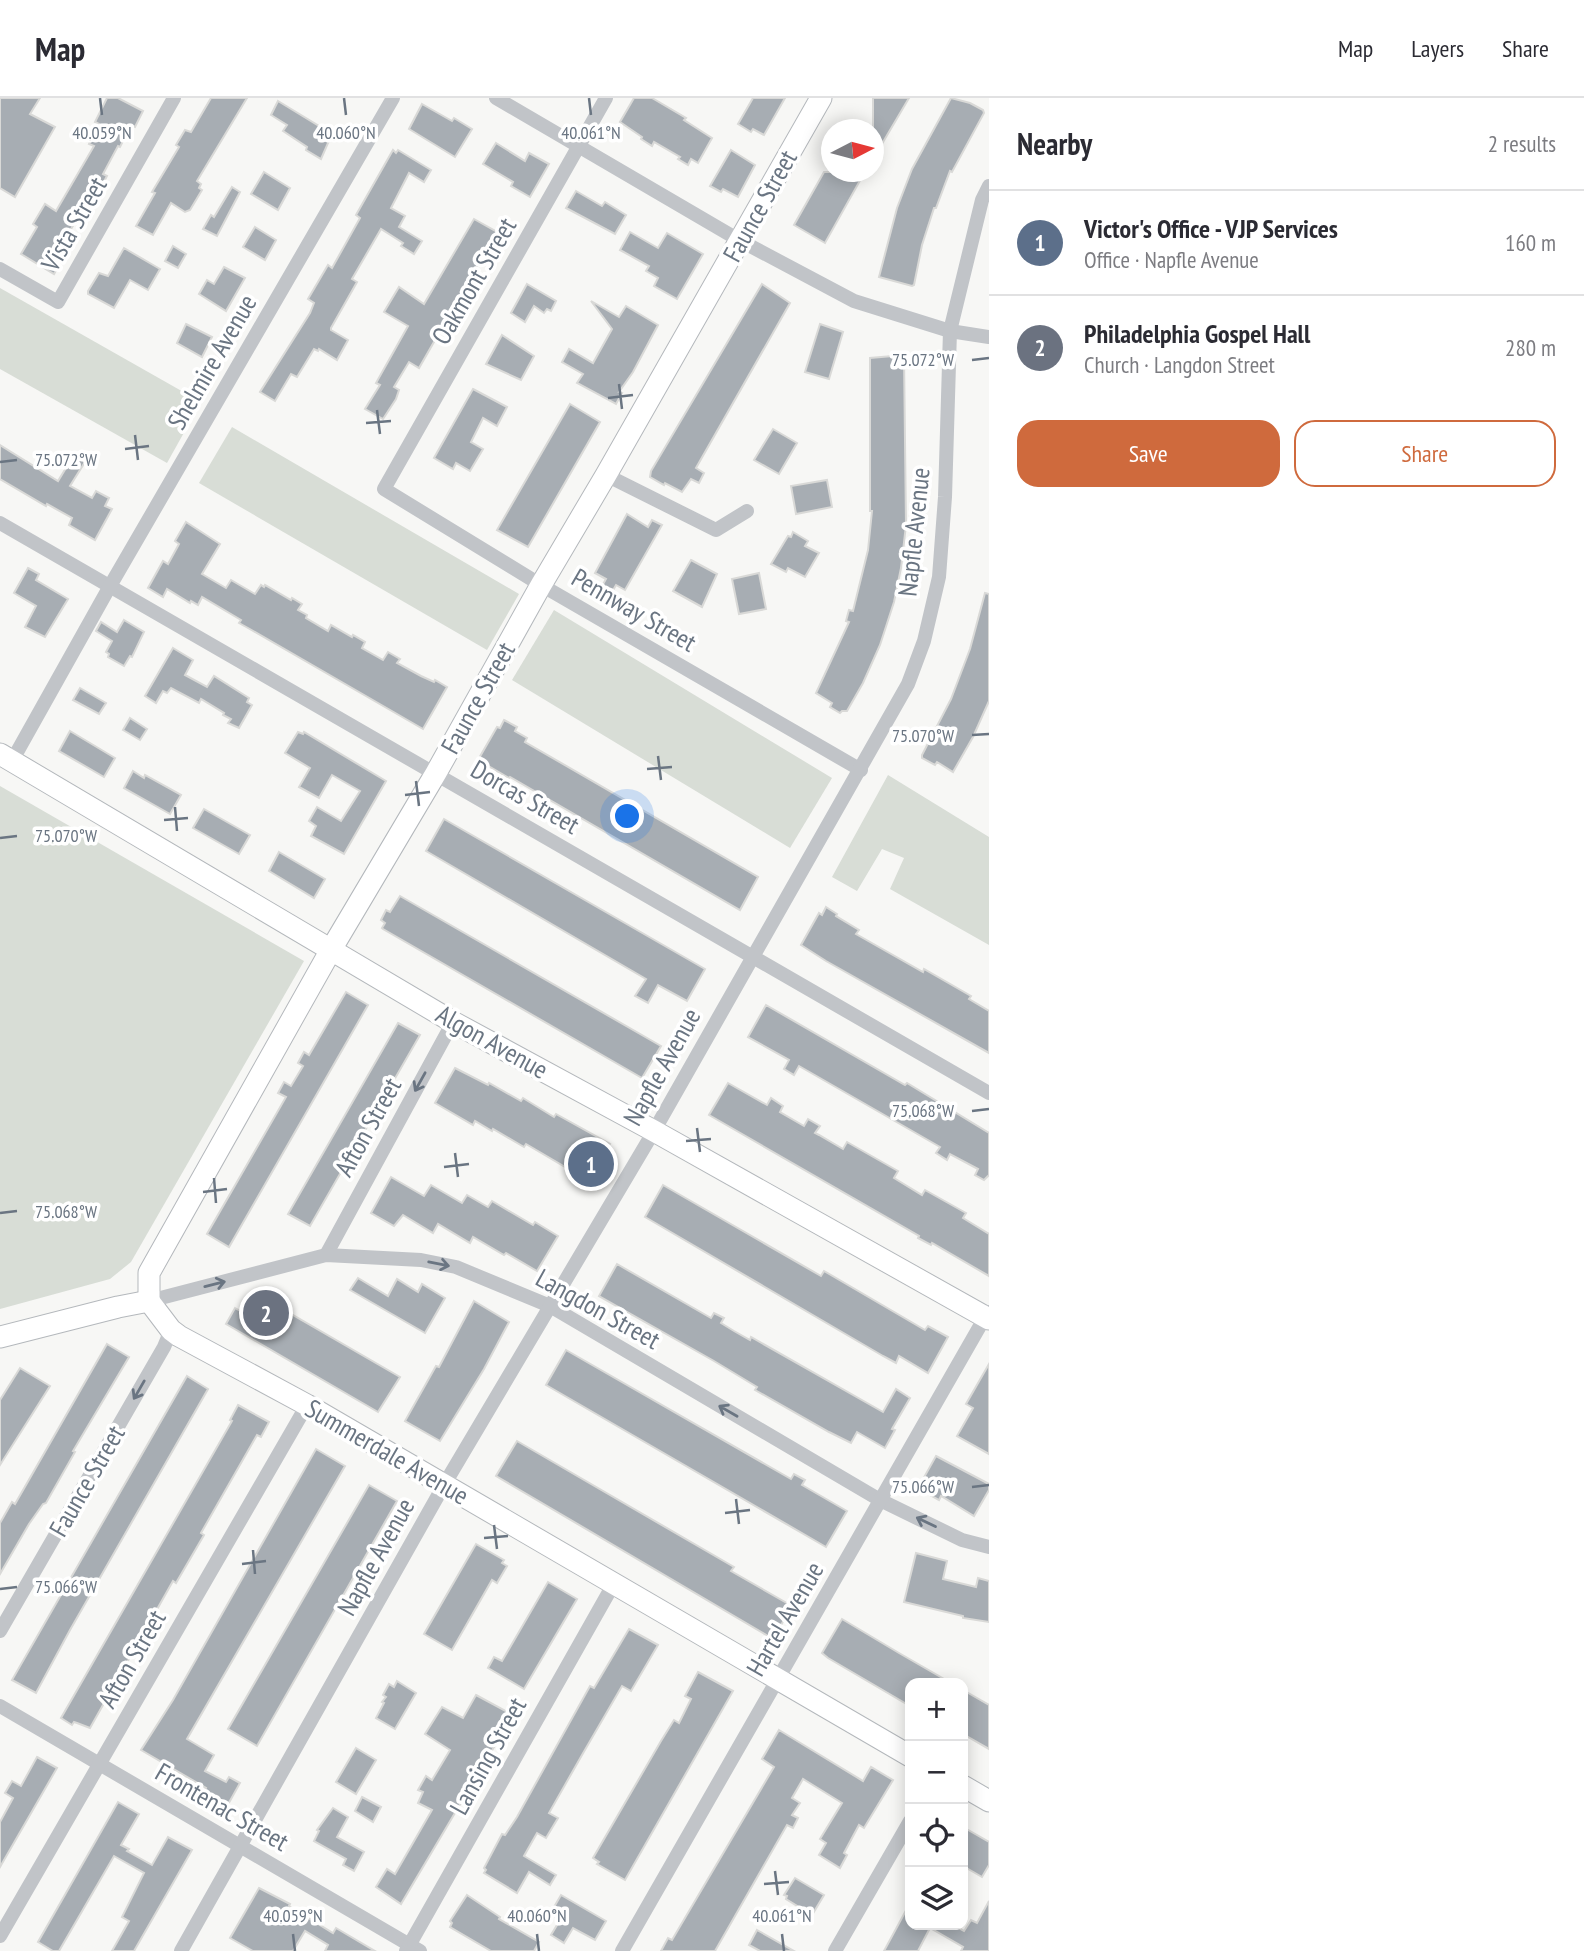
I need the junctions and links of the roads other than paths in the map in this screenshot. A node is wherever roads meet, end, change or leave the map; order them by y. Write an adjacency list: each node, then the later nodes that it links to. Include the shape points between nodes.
1 (174, 98): 9 (street, Vista Street, via 58,302)
2 (393, 98): 17 (street, Shelmire Avenue)
3 (496, 98): 6 (street)
4 (606, 98): 6 (street, Oakmont Street)
5 (821, 98): 8 (street, Faunce Street)
6 (579, 145): 8 (street); 13 (street, Oakmont Street)
7 (989, 186): 10 (street, Napfle Avenue)
8 (739, 240): 10 (street, via 854,301); 12 (street, Faunce Street)
9 (0, 269)
10 (950, 331): 11 (street); 19 (street, Napfle Avenue, via 939,578 908,684)
11 (989, 337)
12 (606, 475): 14 (street, via 716,530); 16 (street, Faunce Street)
13 (384, 489): 16 (street, Pennway Street)
14 (747, 511)
15 (0, 523): 17 (street, Dorcas Street)
16 (541, 584): 19 (street, Pennway Street); 20 (street, Faunce Street)
17 (110, 586): 18 (street, Shelmire Avenue); 20 (street, Dorcas Street)
18 (6, 758): 21 (street, Algon Avenue)
19 (861, 770): 22 (street, Napfle Avenue)
20 (436, 774): 21 (street, Faunce Street); 22 (street, Dorcas Street)
21 (332, 948): 23 (street, Algon Avenue); 27 (street, Faunce Street, via 149,1273)
22 (752, 956): 24 (street, Dorcas Street); 25 (street, Napfle Avenue)
23 (453, 1022): 25 (street, Algon Avenue); 26 (street, Afton Street, one-way to 26)
24 (989, 1093)
25 (654, 1130): 28 (street, Napfle Avenue); 29 (street, Algon Avenue)
26 (326, 1255): 27 (street, Langdon Street, one-way to 26); 28 (street, Langdon Street, one-way to 28, via 421,1260 456,1267)
27 (149, 1301): 30 (street, Summerdale Avenue); 31 (street)
28 (550, 1307): 33 (street, Napfle Avenue); 34 (street, Langdon Street, one-way to 28)
29 (988, 1316): 34 (street, Hartel Avenue)
30 (170, 1330): 32 (street, Summerdale Avenue); 37 (street, Faunce Street, one-way to 37, via 164,1348)
31 (0, 1337)
32 (307, 1405): 33 (street, Summerdale Avenue); 41 (street, Afton Street)
33 (444, 1485): 36 (street, Summerdale Avenue); 45 (street, Napfle Avenue)
34 (880, 1500): 35 (street, Langdon Street, one-way to 34); 38 (street, Hartel Avenue)
35 (989, 1547)
36 (613, 1585): 38 (street, Summerdale Avenue); 47 (street, Lansing Street)
37 (0, 1632)
38 (778, 1678): 40 (street, Summerdale Avenue); 49 (street, Hartel Avenue)
39 (0, 1706): 41 (street, Frontenac Street)
40 (905, 1753)
41 (99, 1765): 45 (street, Frontenac Street); 46 (street, Afton Street)
42 (968, 1789): 43 (street)
43 (989, 1801)
44 (905, 1830): 50 (street)
45 (241, 1846): 47 (street, Frontenac Street); 48 (street, Napfle Avenue)
46 (0, 1936)
47 (412, 1949)
48 (181, 1951)
49 (622, 1951)
50 (835, 1951)

